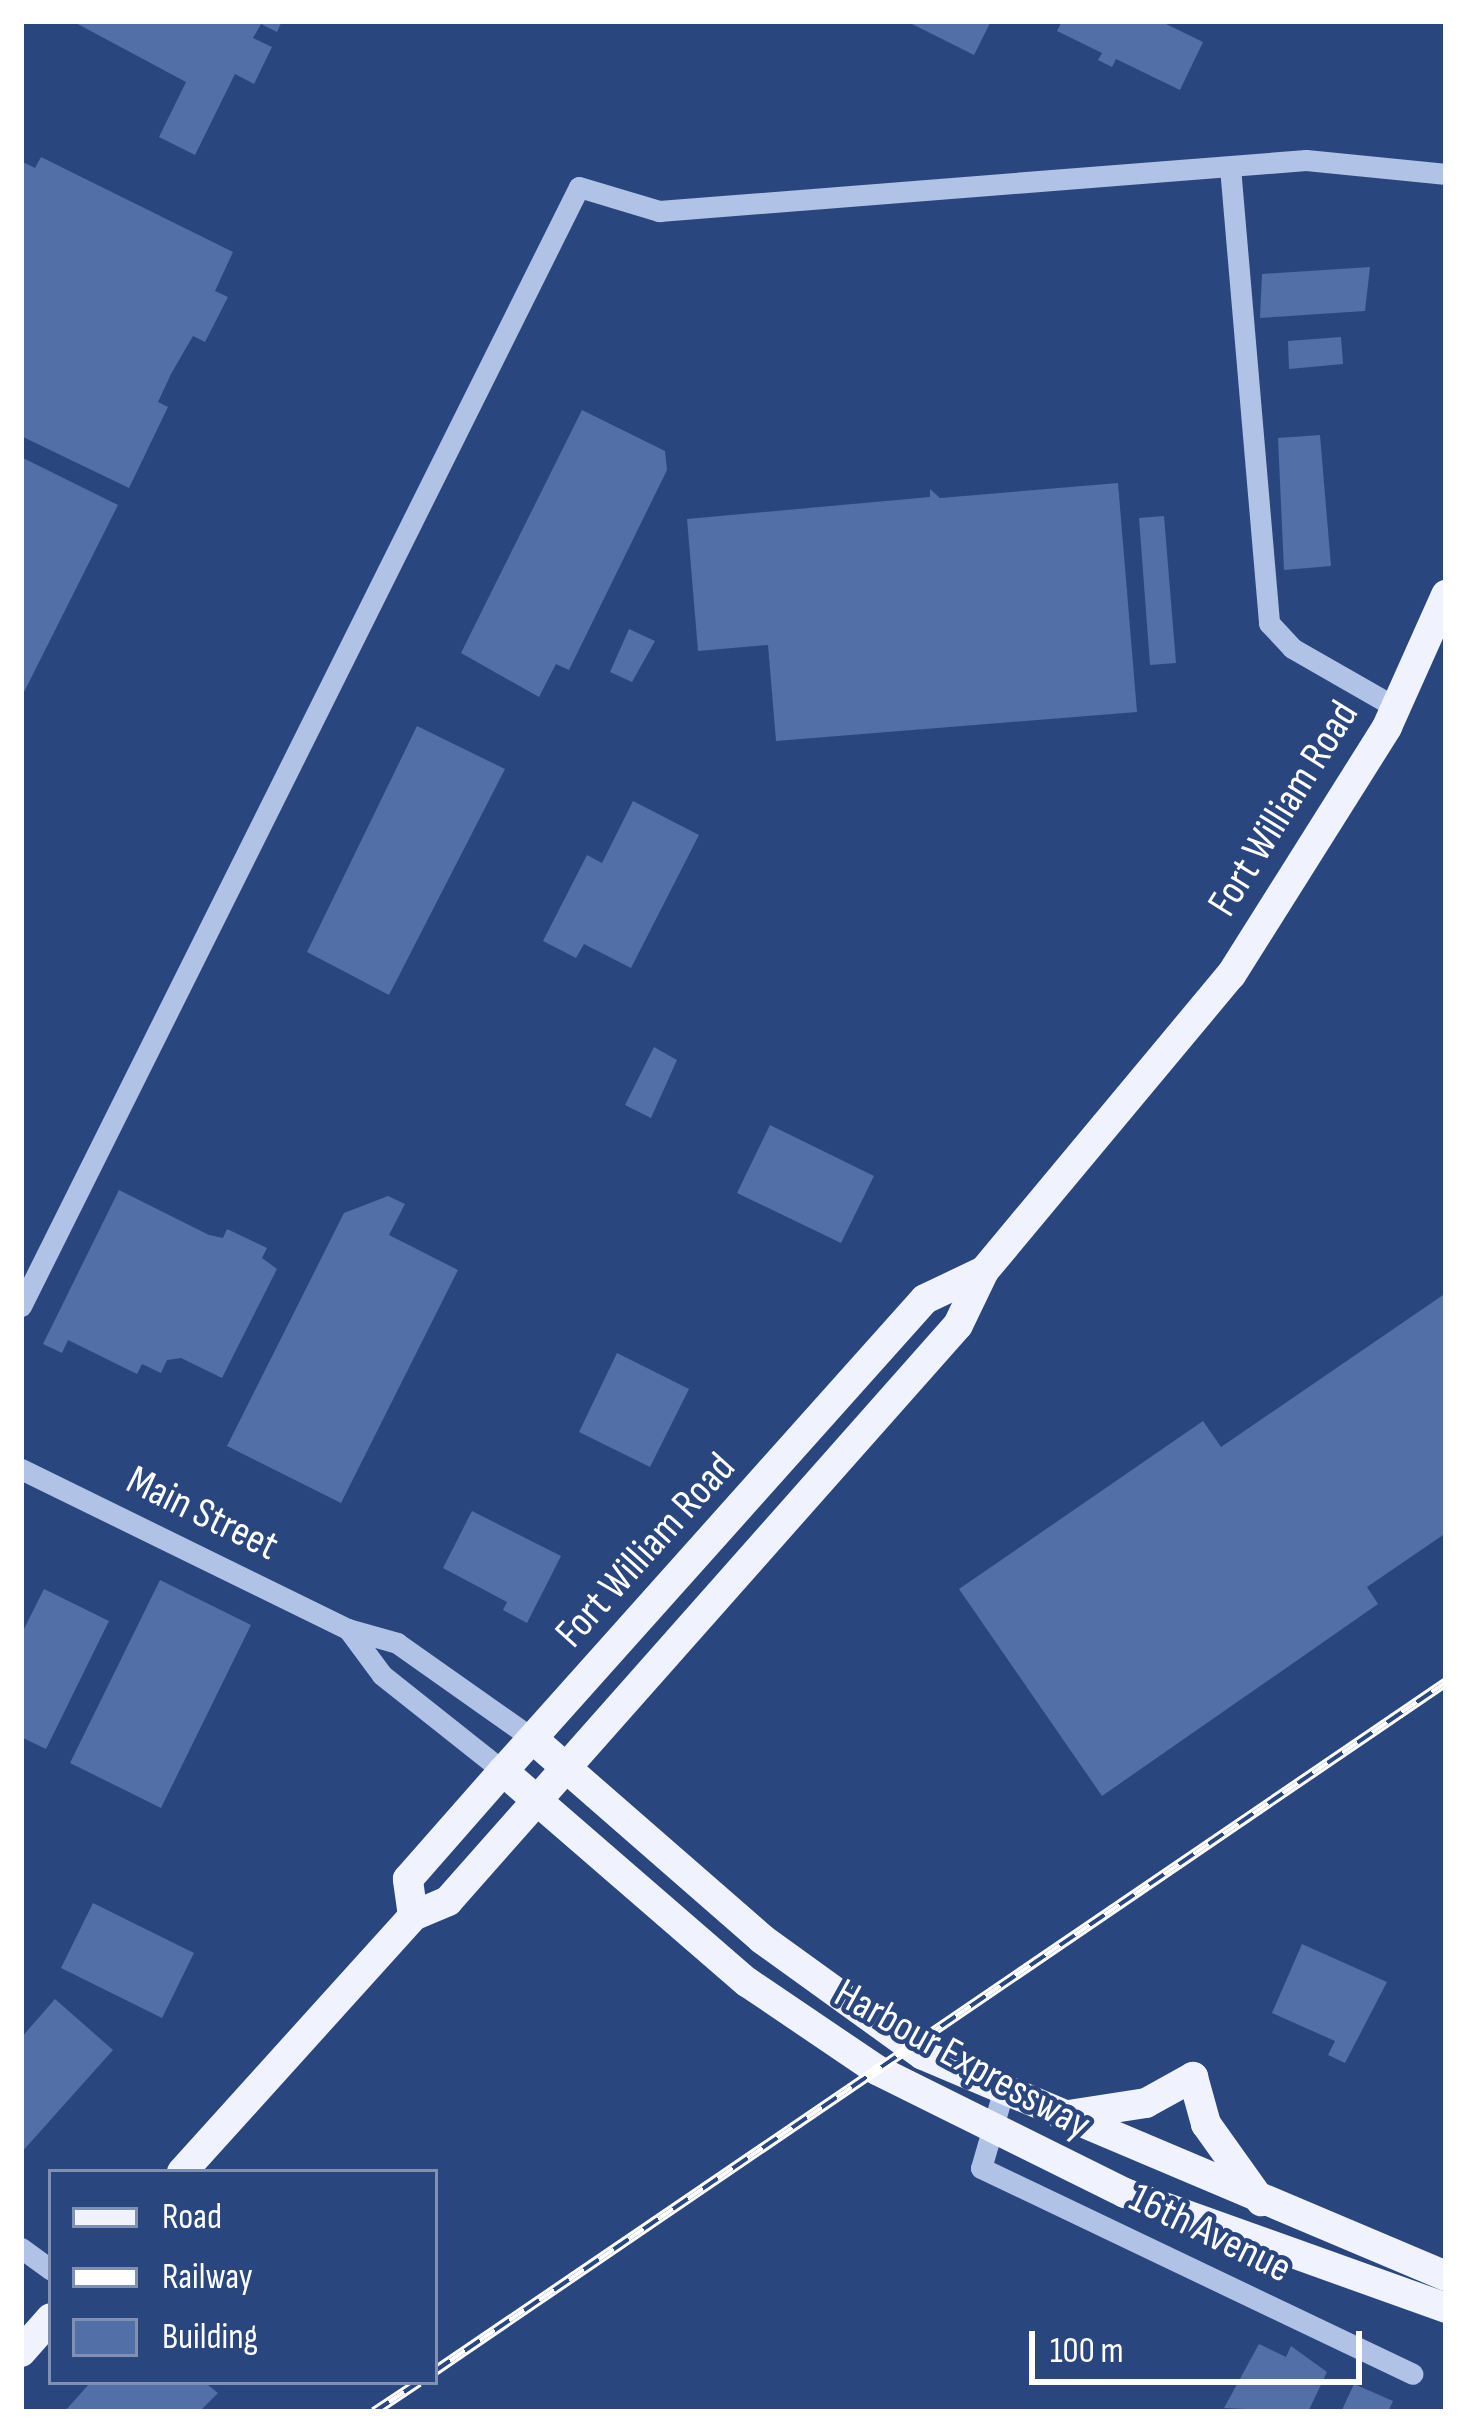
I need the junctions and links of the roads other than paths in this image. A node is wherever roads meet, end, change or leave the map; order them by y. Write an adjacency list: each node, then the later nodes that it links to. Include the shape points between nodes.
1 (1230, 166): 2 (street, via 1336,159); 4 (street, via 1269,622 1292,648); 6 (street, via 659,211 579,187)
2 (1446, 174)
3 (1446, 595): 4 (main road, Fort William Road)
4 (1395, 707): 5 (main road, Fort William Road, via 1231,975)
5 (984, 1271): 9 (main road, Fort William Road, via 925,1299); 10 (main road, Fort William Road, via 958,1325)
6 (21, 1306)
7 (21, 1469): 8 (street, Main Street)
8 (348, 1629): 9 (street, Main Street, via 397,1643); 11 (street, Main Street, via 382,1675)
9 (533, 1739): 10 (main road, Harbour Expressway); 11 (main road, Fort William Road)
10 (570, 1768): 12 (main road, Fort William Road); 14 (main road, Harbour Expressway, via 762,1940 861,2015)
11 (503, 1771): 12 (main road, Harbour Expressway); 13 (main road, Fort William Road, via 409,1879)
12 (538, 1802): 13 (main road, Fort William Road, via 448,1901); 16 (main road, Harbour Expressway, via 747,1982 877,2070)
13 (413, 1916): 17 (main road, Fort William Road)
14 (1003, 2092): 15 (main road, Harbour Expressway); 16 (street, 16th Avenue)
15 (1059, 2117): 18 (main road, Harbour Expressway); 18 (main road, via 1145,2103 1193,2078 1206,2124)
16 (993, 2134): 22 (main road, Harbour Expressway, via 1125,2193); 25 (street, 16th Avenue, via 981,2168)
17 (185, 2169)
18 (1261, 2201): 21 (main road, Harbour Expressway)
19 (21, 2248): 20 (street)
20 (48, 2268)
21 (1446, 2276)
22 (1446, 2308)
23 (48, 2321): 24 (main road)
24 (21, 2352)
25 (1412, 2374)

